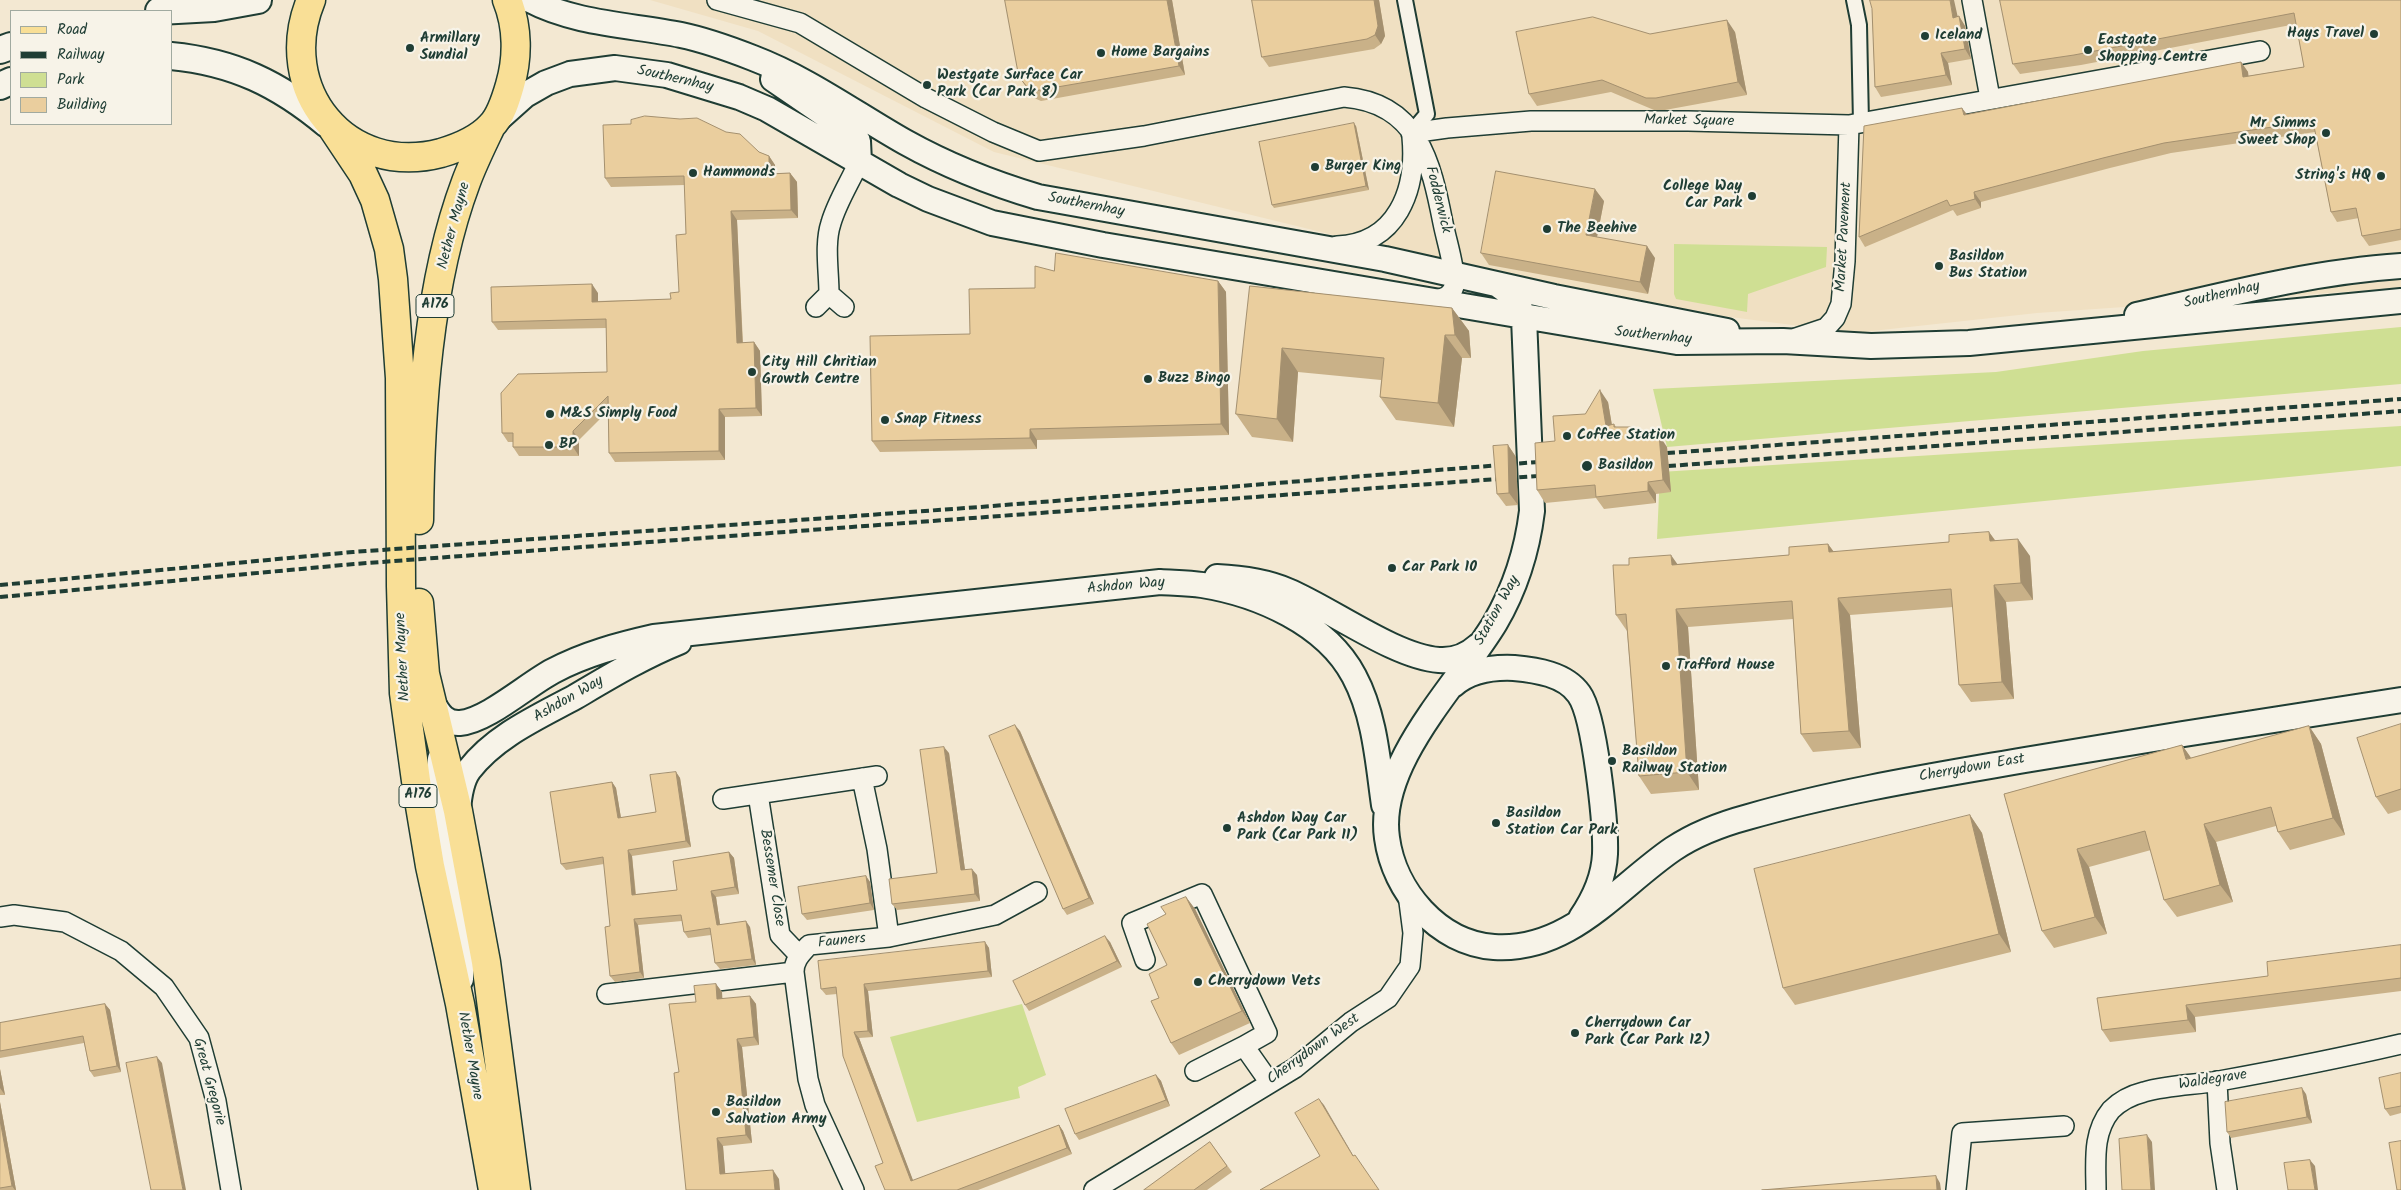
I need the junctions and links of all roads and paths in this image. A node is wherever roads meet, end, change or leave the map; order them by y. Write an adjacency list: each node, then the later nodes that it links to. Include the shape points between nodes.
1 (258, 0): 9 (main road, via 214,8)
2 (311, 0): 16 (main road, A176, via 301,38 302,68 312,96)
3 (507, 0): 15 (main road, A176, via 515,27 515,61 507,95)
4 (530, 0): 10 (street, Southernhay, via 575,16)
5 (717, 0): 17 (street, via 800,23 926,98 992,132 1039,151 1144,136 1344,97 1380,105 1398,116)
6 (1405, 0): 17 (street, via 1427,114)
7 (1854, 0): 14 (street, Market Pavement, via 1858,25)
8 (1972, 0): 13 (street)
9 (172, 10)
10 (703, 40): 18 (street, Southernhay, via 773,79 849,131 858,141); 19 (street, Southernhay, via 782,69 935,158 989,182 1074,205)
11 (2260, 51): 13 (street, Market Square)
12 (172, 56): 16 (main road, via 200,58 254,76 280,89)
13 (1990, 98): 14 (street, Market Square)
14 (1855, 124): 17 (street, Market Square, via 1531,121); 31 (street, Market Pavement, via 1841,304 1826,328)
15 (491, 126): 16 (main road, A176, via 458,147 419,157 371,152); 18 (street, Southernhay, via 525,95 546,83 592,70 641,70 689,81 754,103); 37 (main road, Nether Mayne / A176, via 455,218 434,309 427,361 419,595 422,656)
16 (334, 130): 52 (main road, Nether Mayne / A176, via 363,174 375,200 394,279 400,378 404,693 430,866)
17 (1411, 133): 19 (street, Fodderwick, via 1414,155 1407,192 1390,223 1367,241); 21 (street, Fodderwick, via 1435,180)
18 (859, 162): 23 (street, via 830,223); 25 (street, Southernhay, via 928,199 1022,231)
19 (1319, 247): 21 (street, Southernhay)
20 (2401, 266): 30 (street, Southernhay, via 2309,277)
21 (1454, 275): 22 (street, Southernhay); 25 (street, via 1452,292 1447,297)
22 (1498, 285): 24 (street, Southernhay); 29 (street, Southernhay, via 1515,297)
23 (829, 294): 27 (street); 28 (street)
24 (1554, 297): 29 (street, via 1534,304); 31 (street, Southernhay)
25 (1423, 300): 29 (street, Southernhay)
26 (2401, 301): 30 (street, Southernhay)
27 (816, 307)
28 (844, 307)
29 (1524, 318): 31 (street, Southernhay, via 1677,342); 34 (street, Station Way, via 1532,511 1530,534 1513,589)
30 (2045, 336): 31 (street, Southernhay, via 1969,343 1871,346)
31 (1782, 341)
32 (1160, 582): 33 (street, Ashdon Way); 34 (street, via 1212,576 1258,581 1295,594 1394,645 1433,659 1465,656); 43 (street, Ashdon Way, via 1201,585 1259,601 1310,628 1331,646 1355,677 1368,713)
33 (719, 631): 38 (street, Ashdon Way, via 654,638 585,656 552,671); 42 (street, Ashdon Way, via 686,639 660,650 509,734 468,772 459,796)
34 (1481, 644): 35 (street, Station Way)
35 (1450, 687): 43 (street, Station Way, via 1400,767 1391,788); 47 (street, via 1460,678 1485,670 1528,669 1564,681 1578,693 1586,706 1599,786 1605,855 1601,878)
36 (2401, 700): 47 (street, Cherrydown East, via 1919,778 1747,817 1677,846)
37 (432, 702): 38 (street, Ashdon Way, via 442,718 451,723 470,722); 39 (main road, Nether Mayne / A176)
38 (480, 717): 39 (street, Ashdon Way)
39 (444, 749): 42 (main road, Nether Mayne / A176); 52 (street, via 439,771 440,812 462,933)
40 (758, 794): 41 (street); 48 (street, via 870,777); 50 (street, Bessemer Close, via 780,935)
41 (722, 799)
42 (458, 811): 61 (main road, Nether Mayne / A176, via 486,962)
43 (1387, 822): 45 (street, Cherrydown East, via 1392,861)
44 (1038, 892): 48 (street, Fauners, via 995,916)
45 (1408, 894): 47 (street, Cherrydown East, via 1443,928 1467,940 1492,947 1535,943); 57 (street, Cherrydown West, via 1412,948 1410,966 1400,983 1388,998)
46 (0, 916): 59 (street, Great Gregorie, via 65,922 121,951 164,987 199,1038 216,1102)
47 (1576, 925)
48 (889, 937): 50 (street, Fauners, via 809,945)
49 (1145, 960): 54 (street, via 1132,923 1202,894 1267,1033)
50 (797, 964): 51 (street); 62 (street, via 808,1079 814,1104)
51 (607, 994)
52 (460, 1004): 60 (main road, Nether Mayne / A176)
53 (2401, 1044): 56 (street, Waldegrave)
54 (1244, 1046): 55 (street); 57 (street)
55 (1195, 1071)
56 (2217, 1081): 65 (street, Waldegrave, via 2145,1092 2128,1098 2112,1110 2098,1137); 66 (street, via 2220,1143)
57 (1270, 1083): 63 (street, Cherrydown West)
58 (2064, 1126): 64 (street, via 1962,1133)
59 (232, 1190)
60 (493, 1190)
61 (516, 1190)
62 (854, 1190)
63 (1094, 1190)
64 (1956, 1190)
65 (2096, 1190)
66 (2227, 1190)

